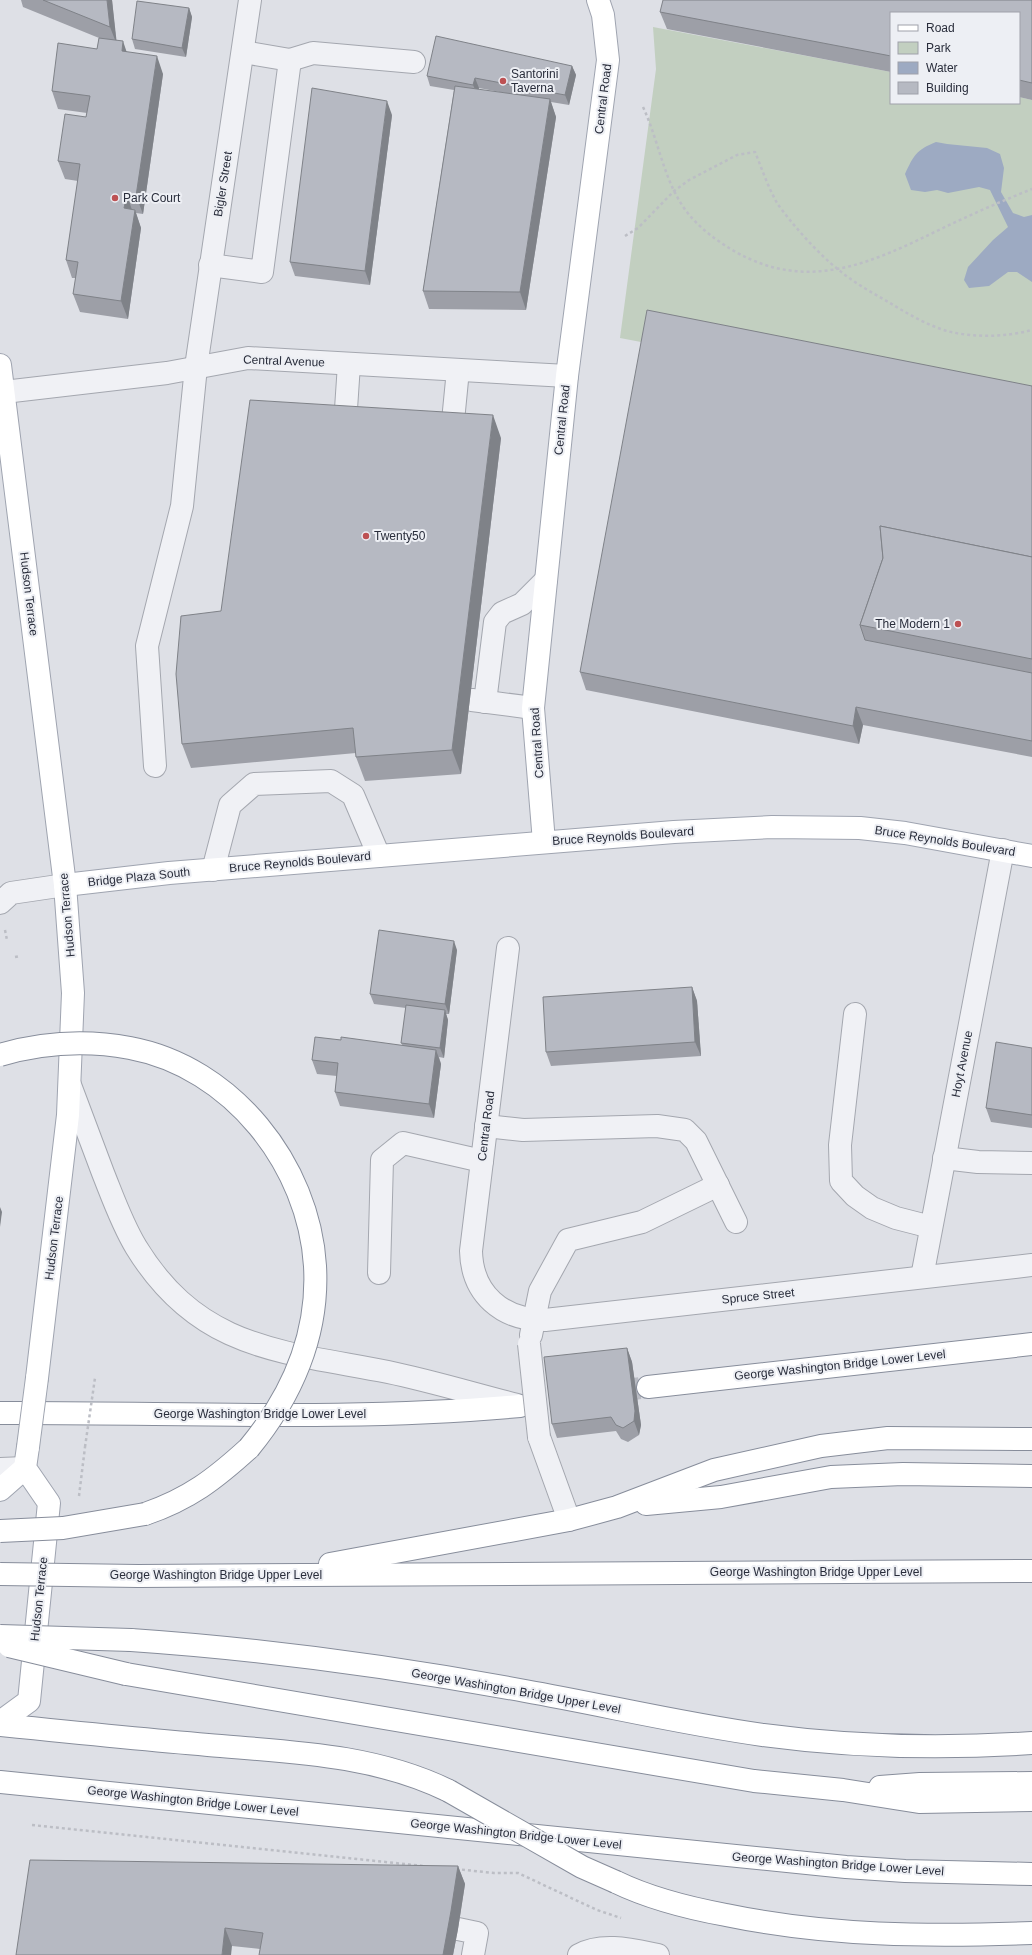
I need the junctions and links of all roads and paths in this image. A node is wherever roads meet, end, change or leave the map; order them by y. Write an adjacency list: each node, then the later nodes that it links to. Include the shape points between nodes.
1 (250, 0): 3 (street, Bigler Street)
2 (598, 0): 17 (main road, Central Road, via 603,15 608,60)
3 (243, 52): 4 (street); 10 (street, Bigler Street)
4 (290, 60): 5 (street, via 314,53); 10 (street, via 262,272)
5 (414, 62)
6 (643, 107): 8 (path)
7 (1032, 189): 11 (path, via 872,261)
8 (674, 191): 9 (path, via 638,228); 11 (path, via 697,224 724,245 753,261 770,267 793,270); 11 (path, via 688,180 723,161 755,152 777,203)
9 (624, 236)
10 (210, 265): 15 (street, Bigler Street)
11 (837, 270): 12 (path, via 905,312 930,325 949,331 987,335)
12 (1032, 330)
13 (0, 364): 18 (main road, Hudson Terrace)
14 (349, 364): 15 (street, Central Avenue, via 248,358); 16 (street, Central Avenue); 19 (street)
15 (196, 367): 18 (street, Central Avenue, via 167,373); 23 (street, Bigler Street, via 182,506 147,646)
16 (458, 370): 17 (street, Central Avenue); 20 (street)
17 (567, 376): 21 (main road, Central Road)
18 (4, 392): 29 (main road, Hudson Terrace)
19 (345, 424)
20 (452, 432)
21 (546, 580): 22 (main road, Central Road); 22 (street, via 522,604 492,612 495,622 479,701)
22 (533, 708): 24 (main road, Central Road)
23 (155, 766)
24 (544, 842): 25 (main road, Bruce Reynolds Boulevard, via 728,829 818,826 905,833); 26 (main road, Bruce Reynolds Boulevard)
25 (1002, 850): 27 (main road, Bruce Reynolds Boulevard); 38 (street, Hoyt Avenue)
26 (379, 856): 28 (main road, Bruce Reynolds Boulevard); 28 (street, via 353,795 331,781 254,784 230,805)
27 (1032, 856)
28 (212, 870): 29 (main road, Bridge Plaza South)
29 (65, 885): 30 (street); 36 (main road, Hudson Terrace, via 73,993)
30 (4, 895)
31 (508, 948): 37 (street, Central Road)
32 (20, 956): 33 (path)
33 (15, 957)
34 (855, 1014): 43 (street, via 840,1145 841,1181 855,1196 872,1208 896,1218)
35 (0, 1056): 62 (main road, bridge, via 52,1045 130,1048 156,1055 178,1065 222,1091 244,1110 283,1161 297,1188 306,1215 315,1267 311,1316 298,1370 269,1424 249,1448 224,1471 204,1487 145,1514 63,1528)
36 (70, 1085): 52 (street, via 114,1202 128,1232 159,1280 179,1302 199,1318 233,1336 271,1349 389,1372); 56 (main road, Hudson Terrace, bridge)
37 (486, 1126): 39 (street, Central Road); 41 (street, via 523,1130 657,1126 685,1130 696,1141)
38 (944, 1158): 40 (street, via 978,1162); 43 (street, Hoyt Avenue)
39 (482, 1161): 45 (street, via 403,1143 382,1160); 47 (street, Central Road, via 471,1262 477,1283)
40 (1032, 1163)
41 (718, 1185): 42 (street); 48 (street, via 642,1222 568,1240 540,1291)
42 (736, 1222)
43 (931, 1227): 46 (street, Hoyt Avenue)
44 (1032, 1265): 46 (street, Spruce Street)
45 (379, 1273)
46 (922, 1277): 48 (street, Spruce Street)
47 (490, 1300): 48 (street, Spruce Street, via 505,1311)
48 (533, 1320): 61 (street, bridge, via 529,1344 539,1437)
49 (1032, 1344): 51 (main road, George Washington Bridge Lower Level)
50 (95, 1378): 55 (path, bridge)
51 (648, 1387)
52 (520, 1406): 53 (main road, George Washington Bridge Lower Level, via 409,1414 350,1415)
53 (0, 1413)
54 (1032, 1439): 60 (main road, via 888,1438 821,1446 714,1470)
55 (86, 1448)
56 (27, 1457): 57 (street); 59 (main road); 68 (main road, Hudson Terrace, via 49,1503 29,1701)
57 (0, 1469)
58 (1032, 1476): 60 (main road, via 903,1474 831,1477 721,1496)
59 (0, 1490)
60 (616, 1507): 61 (main road)
61 (569, 1520): 65 (main road)
62 (0, 1531)
63 (1032, 1571): 65 (main road, George Washington Bridge Upper Level)
64 (0, 1574): 65 (main road, George Washington Bridge Upper Level, bridge)
65 (272, 1575)
66 (0, 1636): 69 (main road, George Washington Bridge Upper Level, bridge, via 131,1640 290,1655 519,1690 765,1735 884,1745)
67 (0, 1643): 72 (main road, bridge, via 126,1674 754,1781)
68 (0, 1724): 80 (main road, bridge, via 320,1754 376,1764 415,1775 449,1790 582,1867 616,1882 659,1900 748,1920 867,1934 924,1936)
69 (1032, 1744)
70 (0, 1782): 77 (main road, George Washington Bridge Lower Level, via 846,1867 920,1872)
71 (1032, 1783): 72 (main road, via 920,1784)
72 (843, 1790): 73 (main road, via 919,1802)
73 (1032, 1800)
74 (32, 1825): 75 (path)
75 (430, 1866)
76 (454, 1869): 78 (path, via 518,1873 597,1910)
77 (1032, 1874)
78 (626, 1919)
79 (458, 1929): 81 (street, via 477,1932)
80 (1032, 1933)
81 (472, 1955)
82 (579, 1955): 83 (street, via 590,1949 603,1948)
83 (658, 1955)

